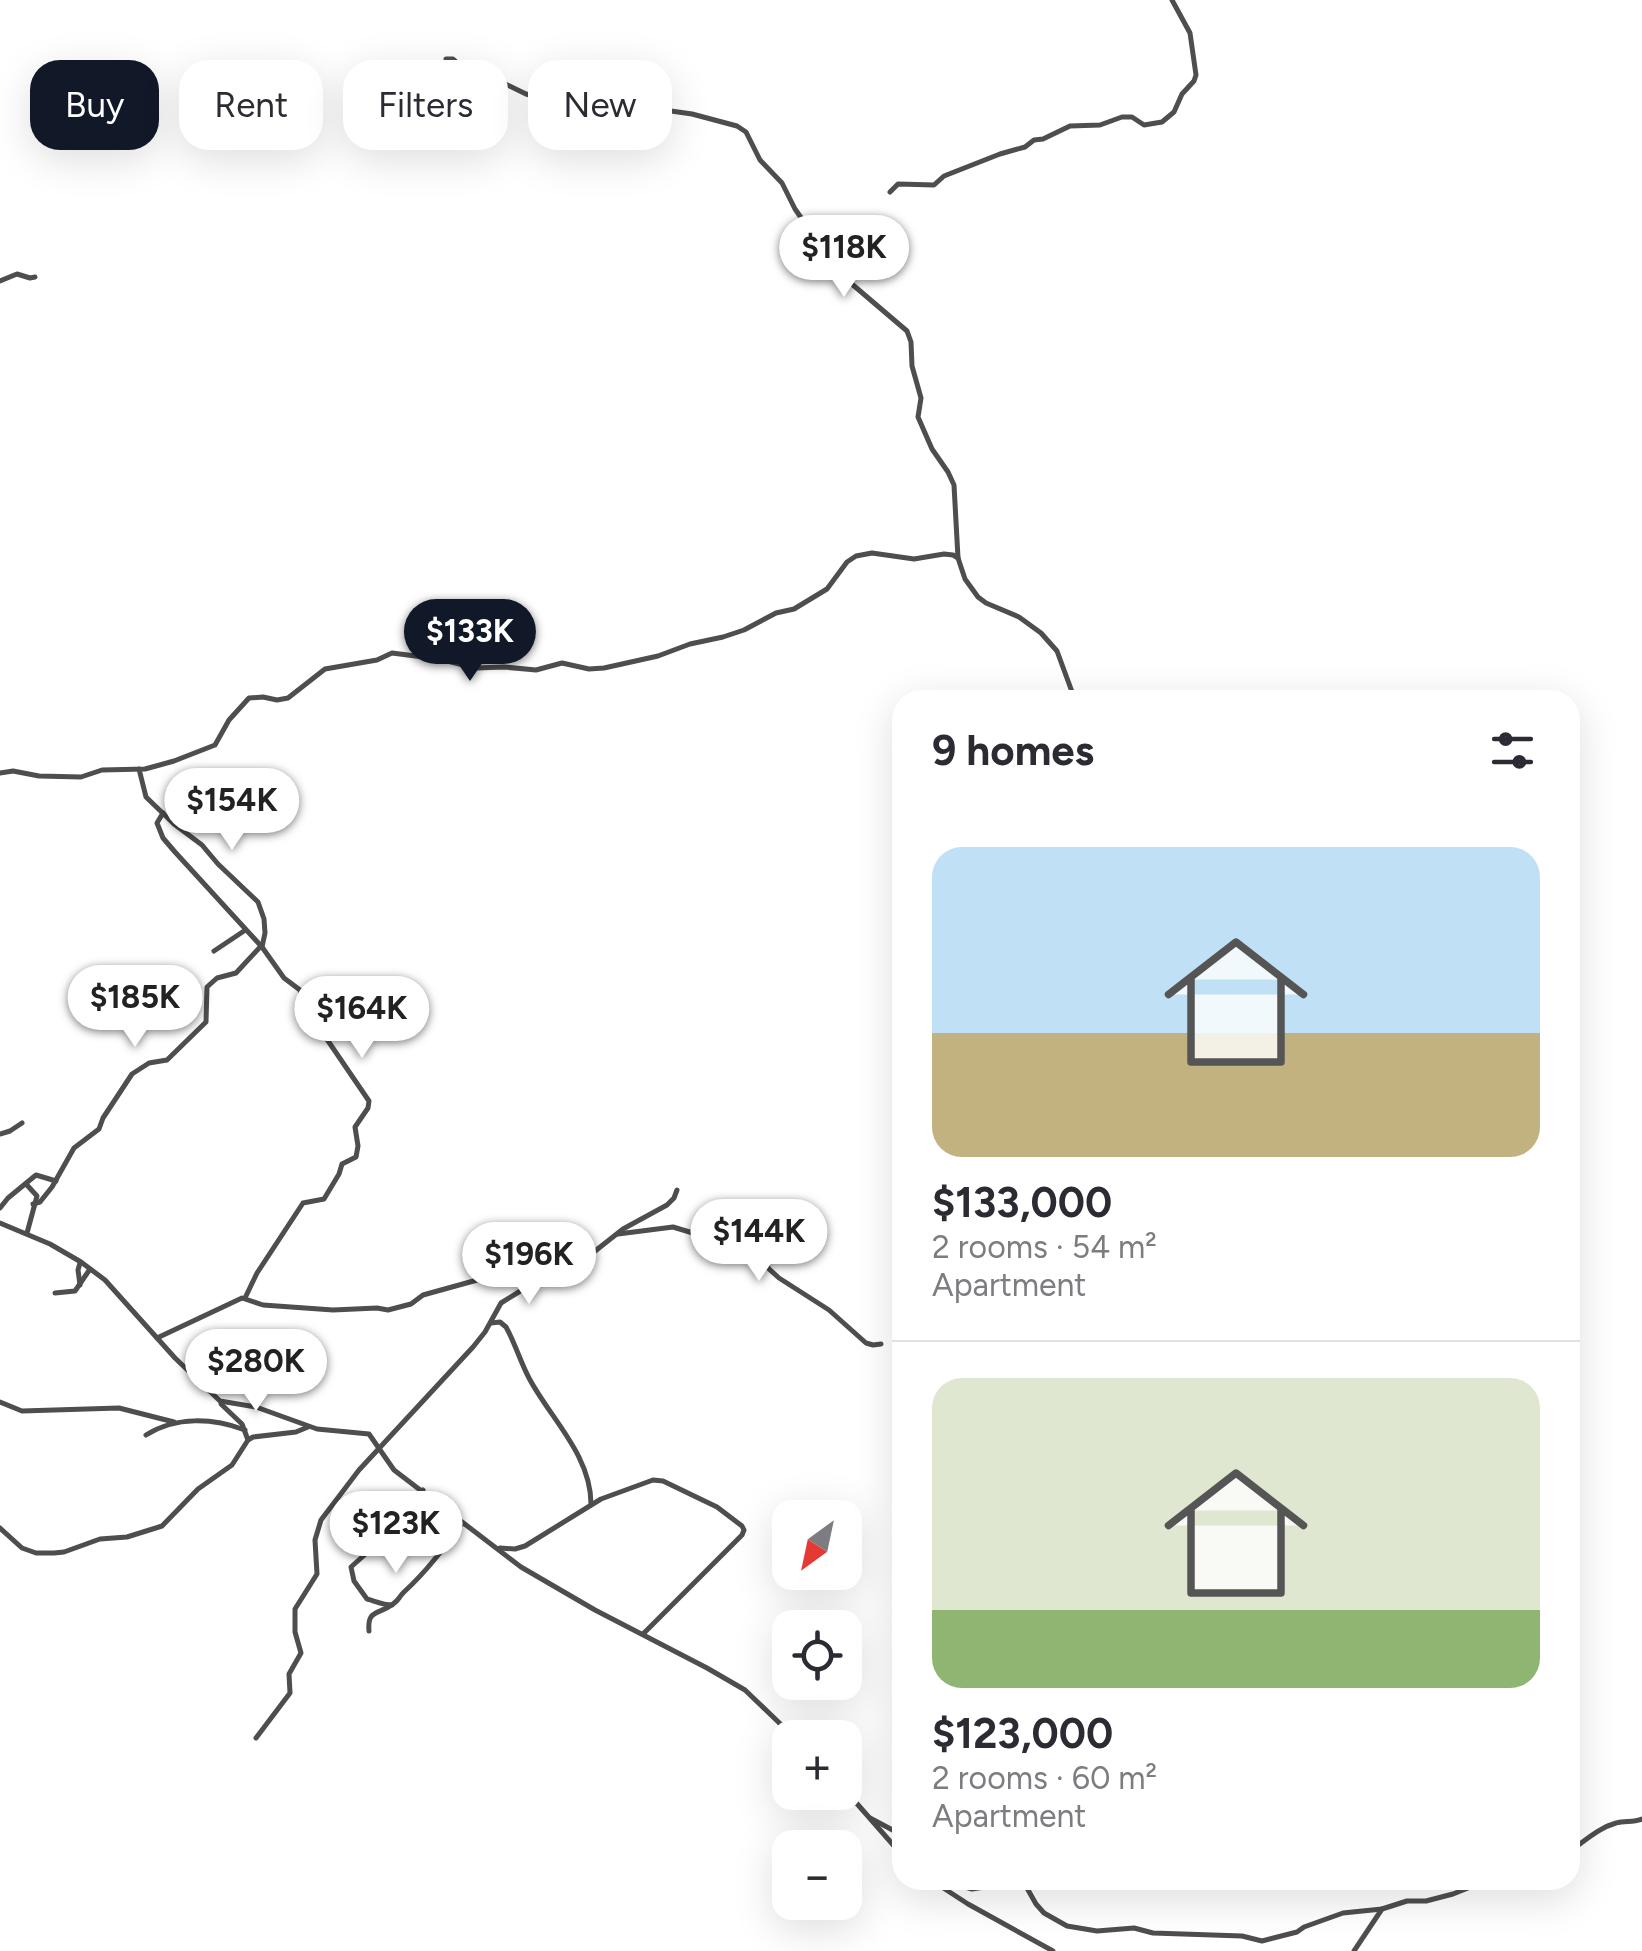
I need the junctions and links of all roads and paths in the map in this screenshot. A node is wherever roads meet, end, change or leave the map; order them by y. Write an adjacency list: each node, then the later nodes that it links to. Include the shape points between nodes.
1 (1172, 0): 3 (street, via 1190,33 1196,75 1168,118 1146,125 1122,117 1070,126 934,185 898,184)
2 (446, 59): 6 (street, via 550,101 692,114 746,132 853,285 907,331 921,398 918,417 954,486)
3 (890, 192)
4 (35, 276): 5 (street)
5 (0, 281)
6 (956, 555): 7 (street, via 978,597 1032,624 1050,642); 8 (street, via 856,556 827,589 794,609 723,638 604,668 476,668 394,653 328,668 288,698 245,700 214,745)
7 (1071, 690)
8 (140, 769): 9 (street, via 81,777); 10 (street, via 144,792)
9 (0, 773)
10 (163, 813): 11 (street, via 157,823 163,838); 12 (street, via 258,902)
11 (246, 930): 12 (street); 13 (street)
12 (261, 946): 16 (street, via 236,973 207,986 206,1022 167,1060 132,1074); 29 (street, via 300,990 369,1105 355,1127 356,1157 342,1164 325,1197 303,1203)
13 (214, 951)
14 (22, 1123): 15 (street)
15 (0, 1134)
16 (56, 1181): 17 (street, via 40,1175); 19 (street)
17 (26, 1184): 19 (street, via 36,1194); 20 (street)
18 (676, 1190): 23 (street, via 662,1209)
19 (33, 1204): 22 (street)
20 (0, 1208)
21 (0, 1223): 22 (street)
22 (26, 1234): 24 (street)
23 (615, 1234): 26 (street, via 585,1259); 32 (street, via 673,1227 749,1250 866,1343)
24 (80, 1262): 25 (street); 27 (street)
25 (90, 1269): 27 (street); 31 (street)
26 (542, 1270): 29 (street, via 505,1269 388,1310 263,1305); 30 (street, via 501,1303)
27 (80, 1285): 28 (street)
28 (55, 1293)
29 (245, 1298): 31 (street)
30 (490, 1323): 40 (street); 42 (street, via 506,1327 528,1377 566,1434)
31 (156, 1338): 33 (street)
32 (881, 1344)
33 (220, 1401): 36 (street); 37 (street)
34 (0, 1402): 35 (street, via 22,1412 119,1408)
35 (174, 1422): 37 (street); 38 (street)
36 (308, 1427): 39 (street); 40 (street, via 364,1433)
37 (246, 1430): 39 (street)
38 (146, 1435)
39 (248, 1440): 44 (street, via 232,1465 162,1526 54,1553 22,1548)
40 (378, 1448): 41 (street); 50 (street, via 321,1520 314,1540 316,1574 296,1609 302,1654 289,1674 290,1693)
41 (423, 1490): 43 (street); 46 (street, via 392,1534 350,1568 367,1599)
42 (591, 1504): 45 (street, via 524,1546); 48 (street, via 658,1480 717,1507 744,1530)
43 (462, 1523): 45 (street); 46 (street)
44 (0, 1528)
45 (496, 1548): 48 (street, via 540,1580)
46 (392, 1605): 47 (street, via 372,1615)
47 (370, 1631)
48 (642, 1634): 49 (street, via 744,1690)
49 (776, 1720)
50 (256, 1738)
51 (862, 1810): 52 (street)
52 (868, 1817): 54 (street); 56 (street)
53 (1642, 1819): 55 (street, via 1616,1823)
54 (892, 1830)
55 (1580, 1843)
56 (892, 1844)
57 (946, 1890): 61 (street)
58 (1029, 1890): 60 (street, via 1044,1913 1067,1926 1262,1941 1338,1915)
59 (1464, 1890): 60 (street)
60 (1382, 1909): 62 (street)
61 (1054, 1951)
62 (1354, 1951)

